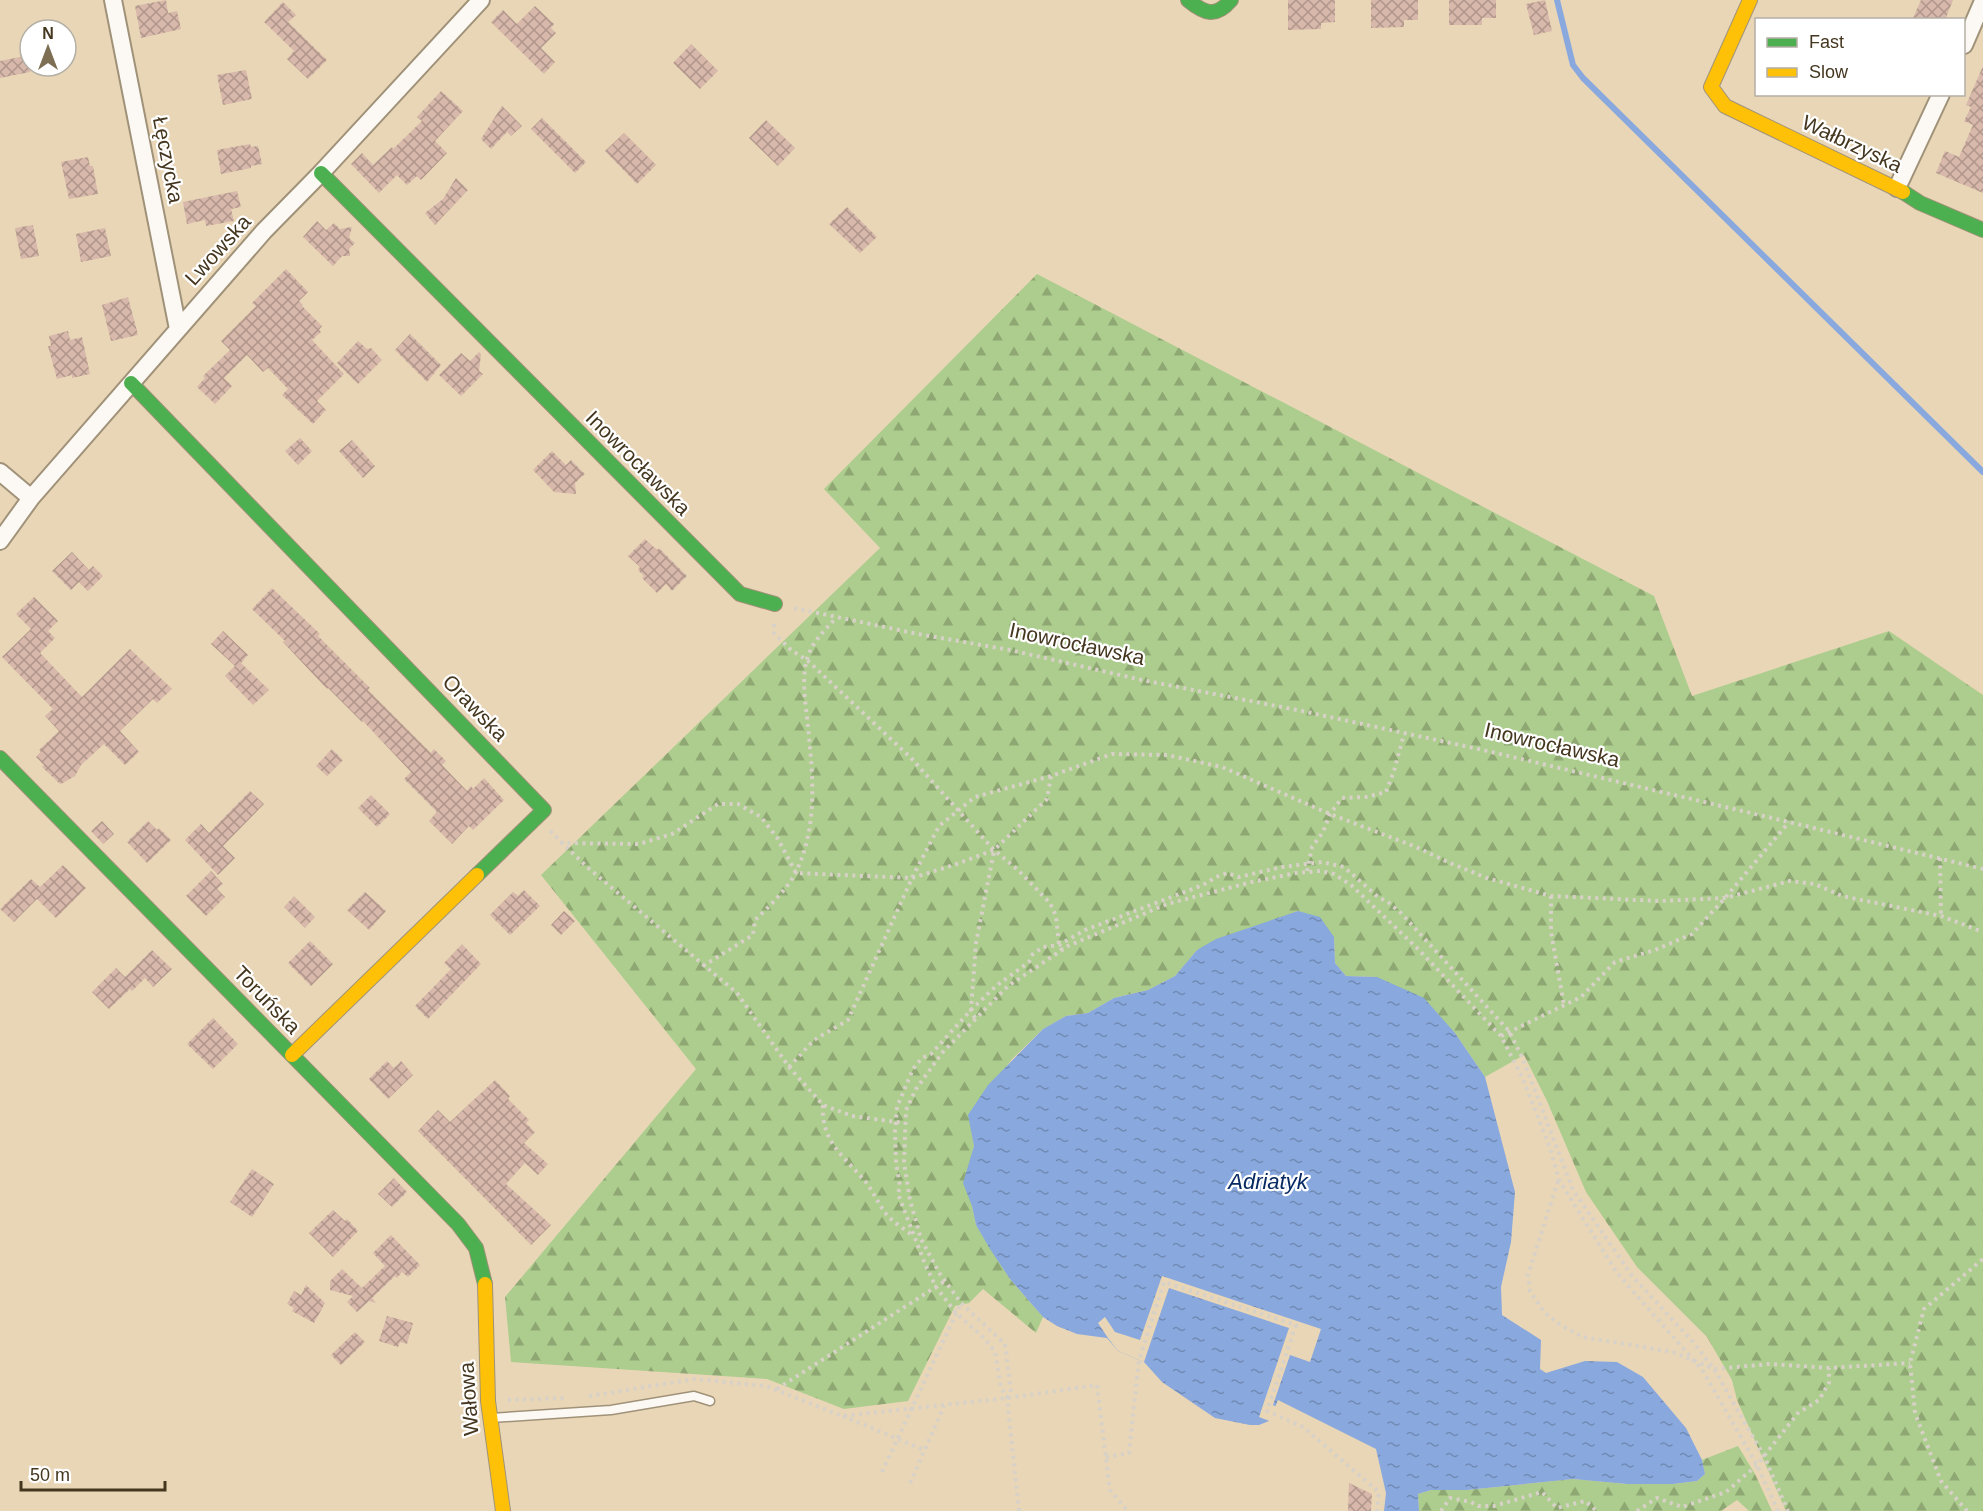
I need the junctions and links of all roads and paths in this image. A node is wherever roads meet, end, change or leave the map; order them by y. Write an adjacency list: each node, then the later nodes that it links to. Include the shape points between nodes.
1 (113, 0): 12 (street, Łęczycka)
2 (482, 0): 9 (street, Lwowska)
3 (1188, 0): 4 (street, via 1198,9 1215,13)
4 (1231, 0)
5 (1750, 0): 10 (street, Wałbrzyska, via 1711,87 1725,106)
6 (1983, 1): 7 (street)
7 (1965, 43)
8 (1940, 96): 10 (street)
9 (321, 173): 12 (street, Lwowska); 17 (street, Inowrocławska, via 740,594)
10 (1897, 188): 11 (street, Wałbrzyska, via 1920,203)
11 (1983, 230)
12 (178, 329): 13 (street, Lwowska)
13 (131, 383): 15 (street, Lwowska); 25 (street, Orawska, via 544,810)
14 (0, 472): 15 (street)
15 (31, 498): 16 (street, Lwowska)
16 (0, 541)
17 (775, 604): 18 (path, Inowrocławska); 19 (path, via 774,633)
18 (837, 618): 19 (path, via 818,637); 20 (path, Inowrocławska, via 1010,650)
19 (807, 660): 23 (path, via 911,758); 33 (path, via 804,693 813,776 811,828)
20 (1404, 734): 24 (path, via 1386,792 1342,798); 26 (path, Inowrocławska)
21 (0, 758): 47 (street, Toruńska)
22 (1051, 776): 23 (path, via 975,797); 24 (path, via 1112,754 1167,755 1222,767); 28 (path, via 1047,799)
23 (958, 809): 28 (path); 34 (path, via 939,826)
24 (1330, 814): 30 (path); 35 (path, via 1487,878)
25 (537, 817): 27 (path); 47 (street)
26 (1789, 822): 29 (path, Inowrocławska); 36 (path)
27 (560, 843): 33 (path, via 639,844 672,834 718,804 738,804 761,817); 41 (path)
28 (994, 850): 34 (path); 39 (path, via 1050,903 1056,916); 43 (path, via 976,944)
29 (1940, 858): 31 (path, Inowrocławska); 37 (path)
30 (1307, 864): 32 (path); 39 (path, via 1239,877 1227,873 1085,930); 45 (path, via 1322,862 1344,867 1388,902)
31 (1983, 869)
32 (1306, 872): 40 (path, via 1167,904); 46 (path, via 1334,874 1351,885)
33 (796, 873): 34 (path); 41 (path, via 755,920 753,935)
34 (912, 878): 48 (path, via 848,1020 814,1040)
35 (1551, 896): 36 (path, via 1660,901); 42 (path, via 1551,932)
36 (1725, 898): 37 (path, via 1790,881); 42 (path, via 1692,934 1615,962 1581,997)
37 (1941, 916): 38 (path)
38 (1983, 932)
39 (1059, 945): 40 (path); 43 (path, via 1043,947 1032,954 1029,962)
40 (1062, 950): 44 (path, via 1008,986)
41 (703, 966): 48 (path, via 737,993)
42 (1564, 1005): 45 (path)
43 (971, 1010): 44 (path); 50 (path, via 913,1068 897,1107)
44 (975, 1018): 51 (path, via 942,1053 916,1089)
45 (1509, 1031): 46 (path); 64 (path, via 1573,1190 1633,1277)
46 (1501, 1036): 52 (path, via 1522,1077)
47 (292, 1055): 57 (street, Toruńska, via 458,1224 476,1248)
48 (789, 1067): 49 (path)
49 (823, 1105): 50 (path, via 852,1116); 53 (path, via 826,1135 842,1158 866,1181 888,1216)
50 (896, 1123): 51 (path); 53 (path, via 898,1194)
51 (904, 1123): 54 (path, via 904,1162)
52 (1559, 1180): 61 (path, via 1617,1273); 61 (path, via 1528,1275 1530,1290 1545,1313 1583,1337 1673,1352)
53 (915, 1237): 54 (path); 58 (path)
54 (921, 1239): 56 (path)
55 (1983, 1259): 62 (path, via 1924,1309)
56 (945, 1281): 58 (path); 59 (path)
57 (485, 1283): 69 (street, Wałowa)
58 (936, 1287): 60 (path); 65 (path)
59 (961, 1303): 60 (path); 68 (path, via 1005,1344 1011,1392)
60 (956, 1313): 68 (path, via 995,1352 1001,1387); 72 (path)
61 (1692, 1359): 64 (path); 81 (path)
62 (1910, 1363): 63 (path); 93 (path, via 1915,1413 1941,1482)
63 (1829, 1368): 64 (path, via 1770,1364); 79 (path, via 1829,1383 1820,1400 1798,1413)
64 (1714, 1369): 79 (path)
65 (777, 1390): 66 (path, via 695,1379); 75 (path)
66 (588, 1396)
67 (566, 1397): 69 (path)
68 (1007, 1398): 71 (path); 80 (path, via 1097,1385); 85 (path)
69 (488, 1401): 76 (street, Wałowa)
70 (710, 1401): 73 (lane, via 694,1396)
71 (944, 1405): 72 (path); 78 (path)
72 (911, 1408): 75 (path); 77 (path)
73 (611, 1410): 74 (lane); 76 (lane)
74 (627, 1416)
75 (842, 1416): 77 (path)
76 (490, 1418): 84 (street, Wałowa)
77 (897, 1439): 78 (path); 82 (path)
78 (924, 1450): 83 (path)
79 (1764, 1456): 81 (path); 92 (path)
80 (1106, 1457): 86 (path, via 1110,1490); 87 (path, via 1129,1453 1139,1360 1164,1282 1296,1325 1267,1411 1303,1427 1379,1492)
81 (1757, 1466): 90 (path, via 1726,1492 1682,1507 1657,1498); 91 (path)
82 (882, 1472)
83 (909, 1483)
84 (503, 1511)
85 (1019, 1511)
86 (1128, 1511)
87 (1377, 1511)
88 (1441, 1511): 89 (path, via 1450,1498 1494,1506 1542,1492 1557,1508 1585,1501)
89 (1597, 1511)
90 (1637, 1511)
91 (1778, 1511)
92 (1788, 1511)
93 (1967, 1511)

